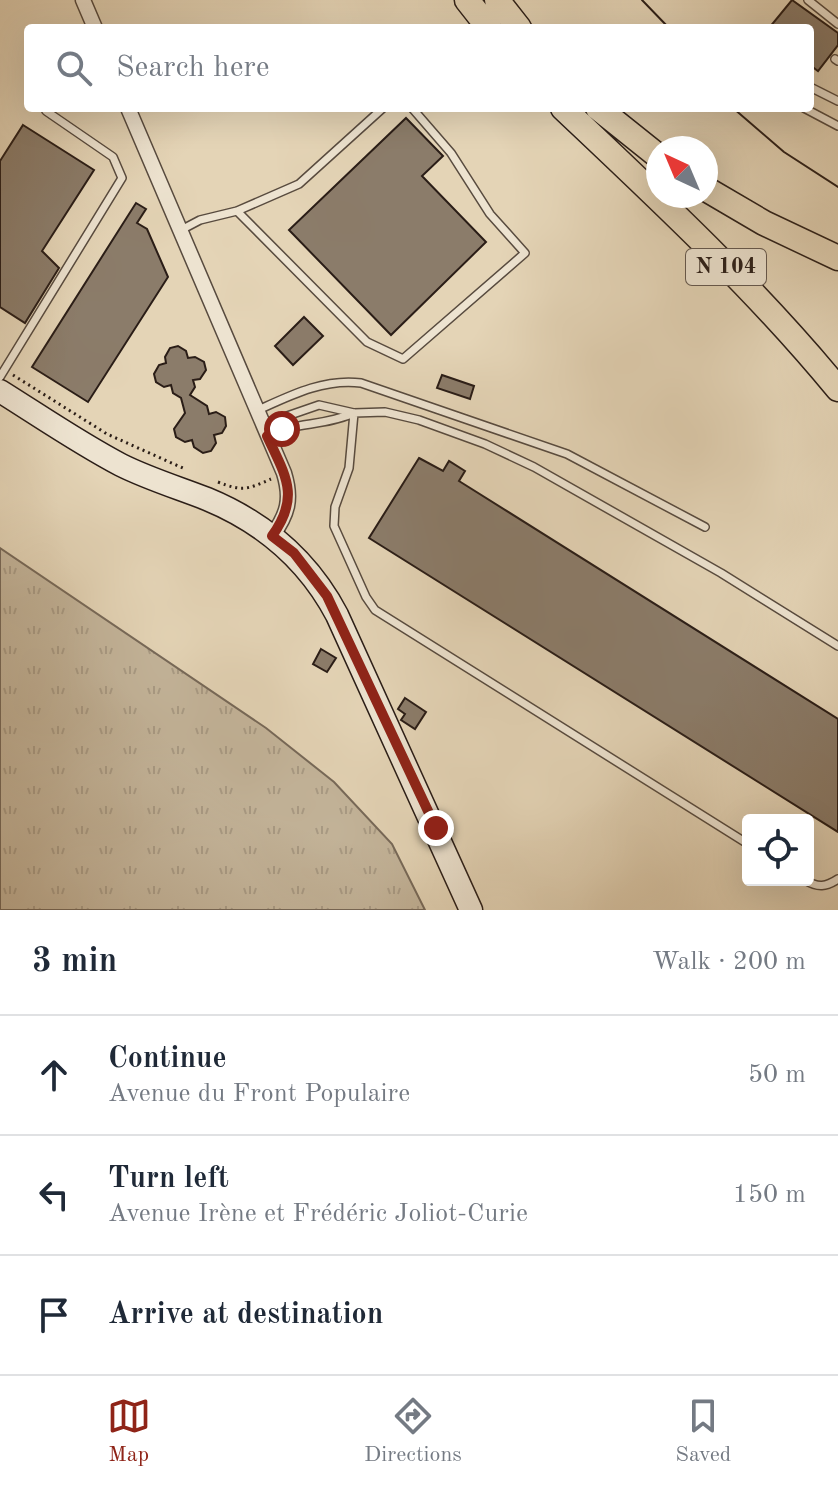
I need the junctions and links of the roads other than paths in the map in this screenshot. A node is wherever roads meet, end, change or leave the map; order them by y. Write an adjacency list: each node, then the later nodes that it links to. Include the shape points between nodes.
1 (83, 0): 5 (street)
2 (467, 0): 6 (highway)
3 (497, 0): 7 (highway)
4 (808, 0): 8 (lane)
5 (93, 24)
6 (486, 24)
7 (516, 24)
8 (838, 24)
9 (814, 89): 10 (lane)
10 (838, 101)
11 (47, 112): 26 (lane, via 113,157 122,178)
12 (130, 112): 23 (street)
13 (379, 112): 21 (lane, via 299,184)
14 (415, 112): 21 (lane, via 525,253 403,359 367,342)
15 (567, 112): 27 (highway, N 104, via 707,246)
16 (603, 112): 19 (highway)
17 (812, 112): 18 (lane)
18 (838, 126)
19 (646, 146)
20 (718, 196): 22 (highway, N 104)
21 (237, 211): 23 (lane)
22 (764, 223): 24 (highway, N 104); 25 (highway, via 780,243)
23 (179, 231): 29 (street)
24 (838, 258)
25 (838, 277)
26 (1, 379): 31 (main road, via 122,465 224,506)
27 (838, 389)
28 (354, 413): 29 (lane, via 318,425 282,429); 29 (lane, via 319,405); 32 (lane, via 385,412 419,420 534,467); 33 (lane, via 349,468 334,526 375,610)
29 (262, 424): 30 (lane, via 324,383 361,383 567,454); 31 (street, via 289,491 289,505)
30 (705, 527)
31 (272, 536): 36 (main road, via 303,563 327,596)
32 (838, 646)
33 (742, 840)
34 (838, 879): 35 (lane)
35 (814, 885)
36 (471, 910)

